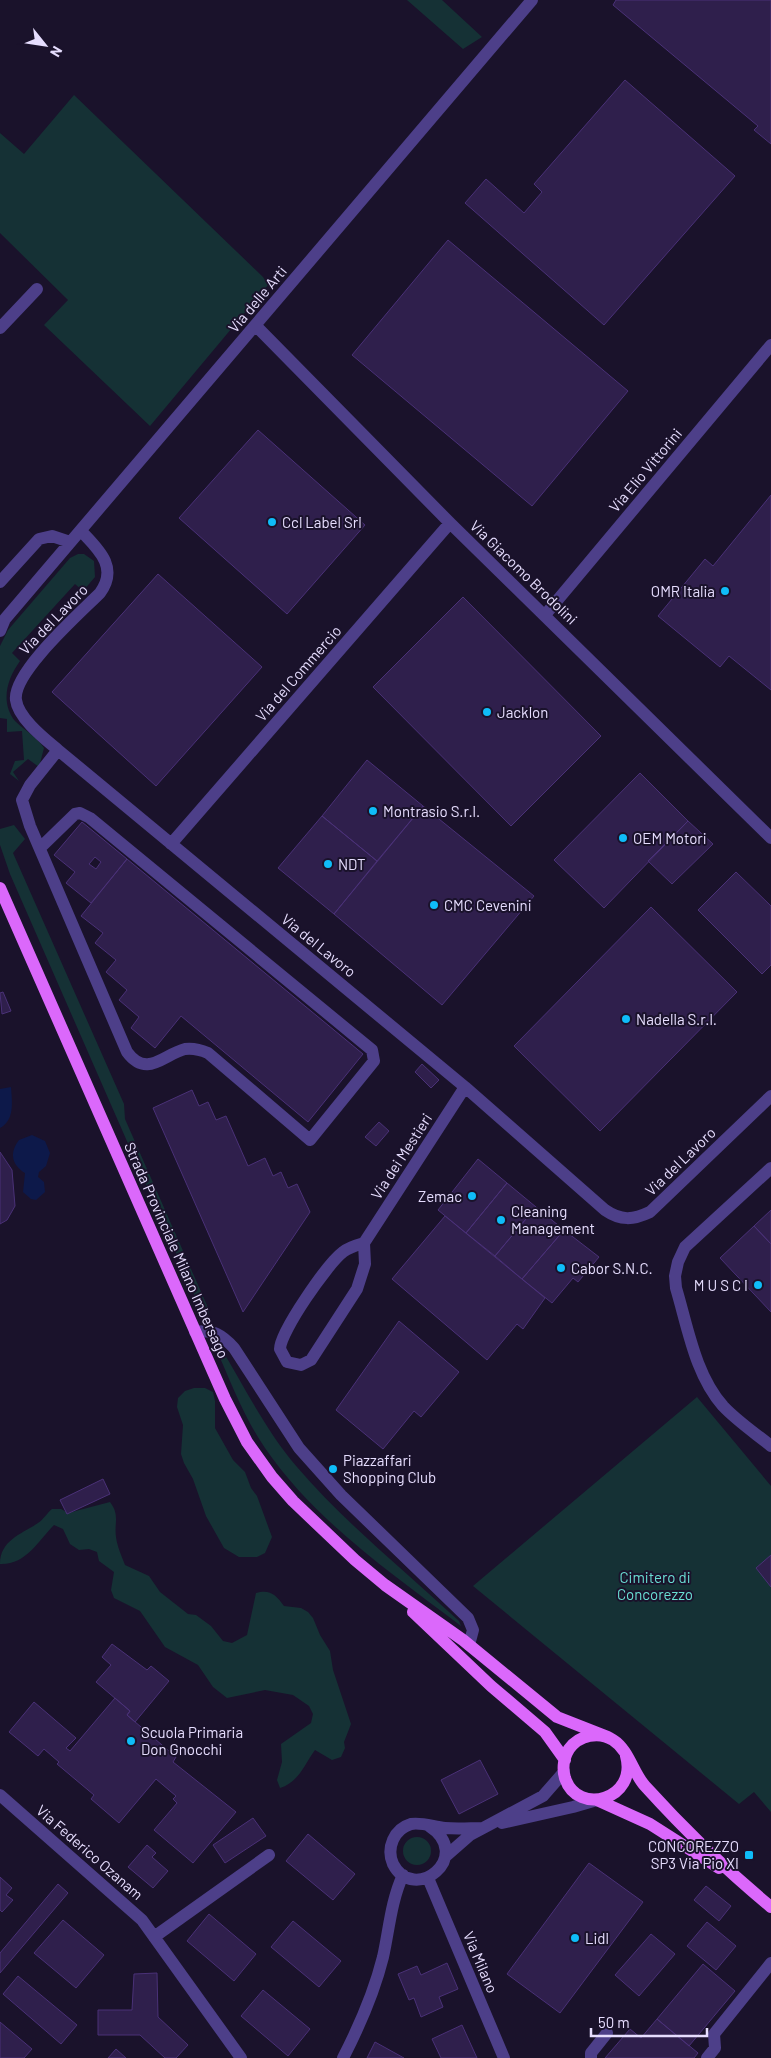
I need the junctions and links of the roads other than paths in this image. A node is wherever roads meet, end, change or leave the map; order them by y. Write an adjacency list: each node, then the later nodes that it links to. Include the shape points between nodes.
1 (532, 0): 3 (street, Via delle Arti)
2 (37, 290): 4 (street)
3 (256, 326): 6 (street, Via Giacomo Brodolini); 7 (street, Via delle Arti)
4 (0, 328)
5 (771, 346): 10 (street, Via Elio Vittorini)
6 (450, 522): 10 (street, Via Giacomo Brodolini); 14 (street, Via del Commercio)
7 (81, 531): 8 (street, Via delle Arti); 12 (street, Via del Lavoro, via 108,564 107,579 100,593 28,668 17,690 20,711)
8 (70, 542): 9 (street, via 52,536 39,539); 11 (street, Via delle Arti)
9 (0, 582)
10 (544, 615): 13 (street, Via Giacomo Brodolini)
11 (2, 624)
12 (58, 750): 14 (street, Via del Lavoro); 15 (street, via 22,800)
13 (771, 838)
14 (171, 844): 17 (street, Via del Lavoro)
15 (40, 848): 15 (street, via 130,1056 149,1064 184,1049 208,1053 310,1140 374,1061 372,1050 90,818 75,814)
16 (0, 888): 21 (main road, Strada Provinciale Milano Imbersago)
17 (465, 1087): 18 (street, Via del Lavoro, via 605,1210 622,1219 640,1217 656,1207); 20 (street, Via dei Mestieri)
18 (771, 1096)
19 (771, 1168): 22 (street, via 691,1240 678,1262 675,1276 700,1369 710,1387 738,1420)
20 (364, 1243): 20 (street, via 347,1249 334,1260 284,1333 280,1349 287,1362 301,1366 311,1360 354,1294 365,1264)
21 (196, 1332): 23 (main road, Strada Provinciale Milano Imbersago, via 236,1422 262,1465 293,1501); 24 (street, via 212,1331 234,1348 299,1448 341,1495 468,1618 473,1630)
22 (771, 1446)
23 (385, 1585): 24 (main road, Strada Provinciale Milano Imbersago); 27 (main road, Strada Provinciale Milano Imbersago, via 491,1686 545,1732)
24 (469, 1645): 25 (main road, Strada Provinciale Milano Imbersago, via 557,1717)
25 (608, 1738): 26 (main road, via 620,1746); 27 (main road, via 592,1735 579,1740 570,1749)
26 (626, 1756): 29 (main road, via 628,1773 622,1787 611,1796); 36 (main road, via 644,1785)
27 (564, 1766): 29 (main road, via 567,1782 575,1792); 31 (street, via 543,1796)
28 (0, 1795): 38 (street, Via Federico Ozanam, via 126,1904)
29 (597, 1800): 31 (street); 36 (main road, via 655,1827)
30 (429, 1826): 31 (street); 33 (street, via 442,1838); 34 (street, via 411,1824 396,1834 390,1852 396,1869)
31 (487, 1827): 33 (street, via 470,1834)
32 (270, 1855): 38 (street)
33 (446, 1856): 35 (street, via 440,1869)
34 (403, 1875): 35 (street, via 419,1880); 42 (street, via 393,1901 373,1992)
35 (428, 1878): 43 (street, Via Milano)
36 (738, 1880): 37 (main road)
37 (771, 1906)
38 (154, 1937): 41 (street, Via Federico Ozanam)
39 (771, 1963): 45 (street, via 714,2034 715,2048)
40 (607, 2033): 44 (street, via 591,2053)
41 (240, 2058)
42 (343, 2058)
43 (504, 2058)
44 (591, 2058)
45 (707, 2058)

